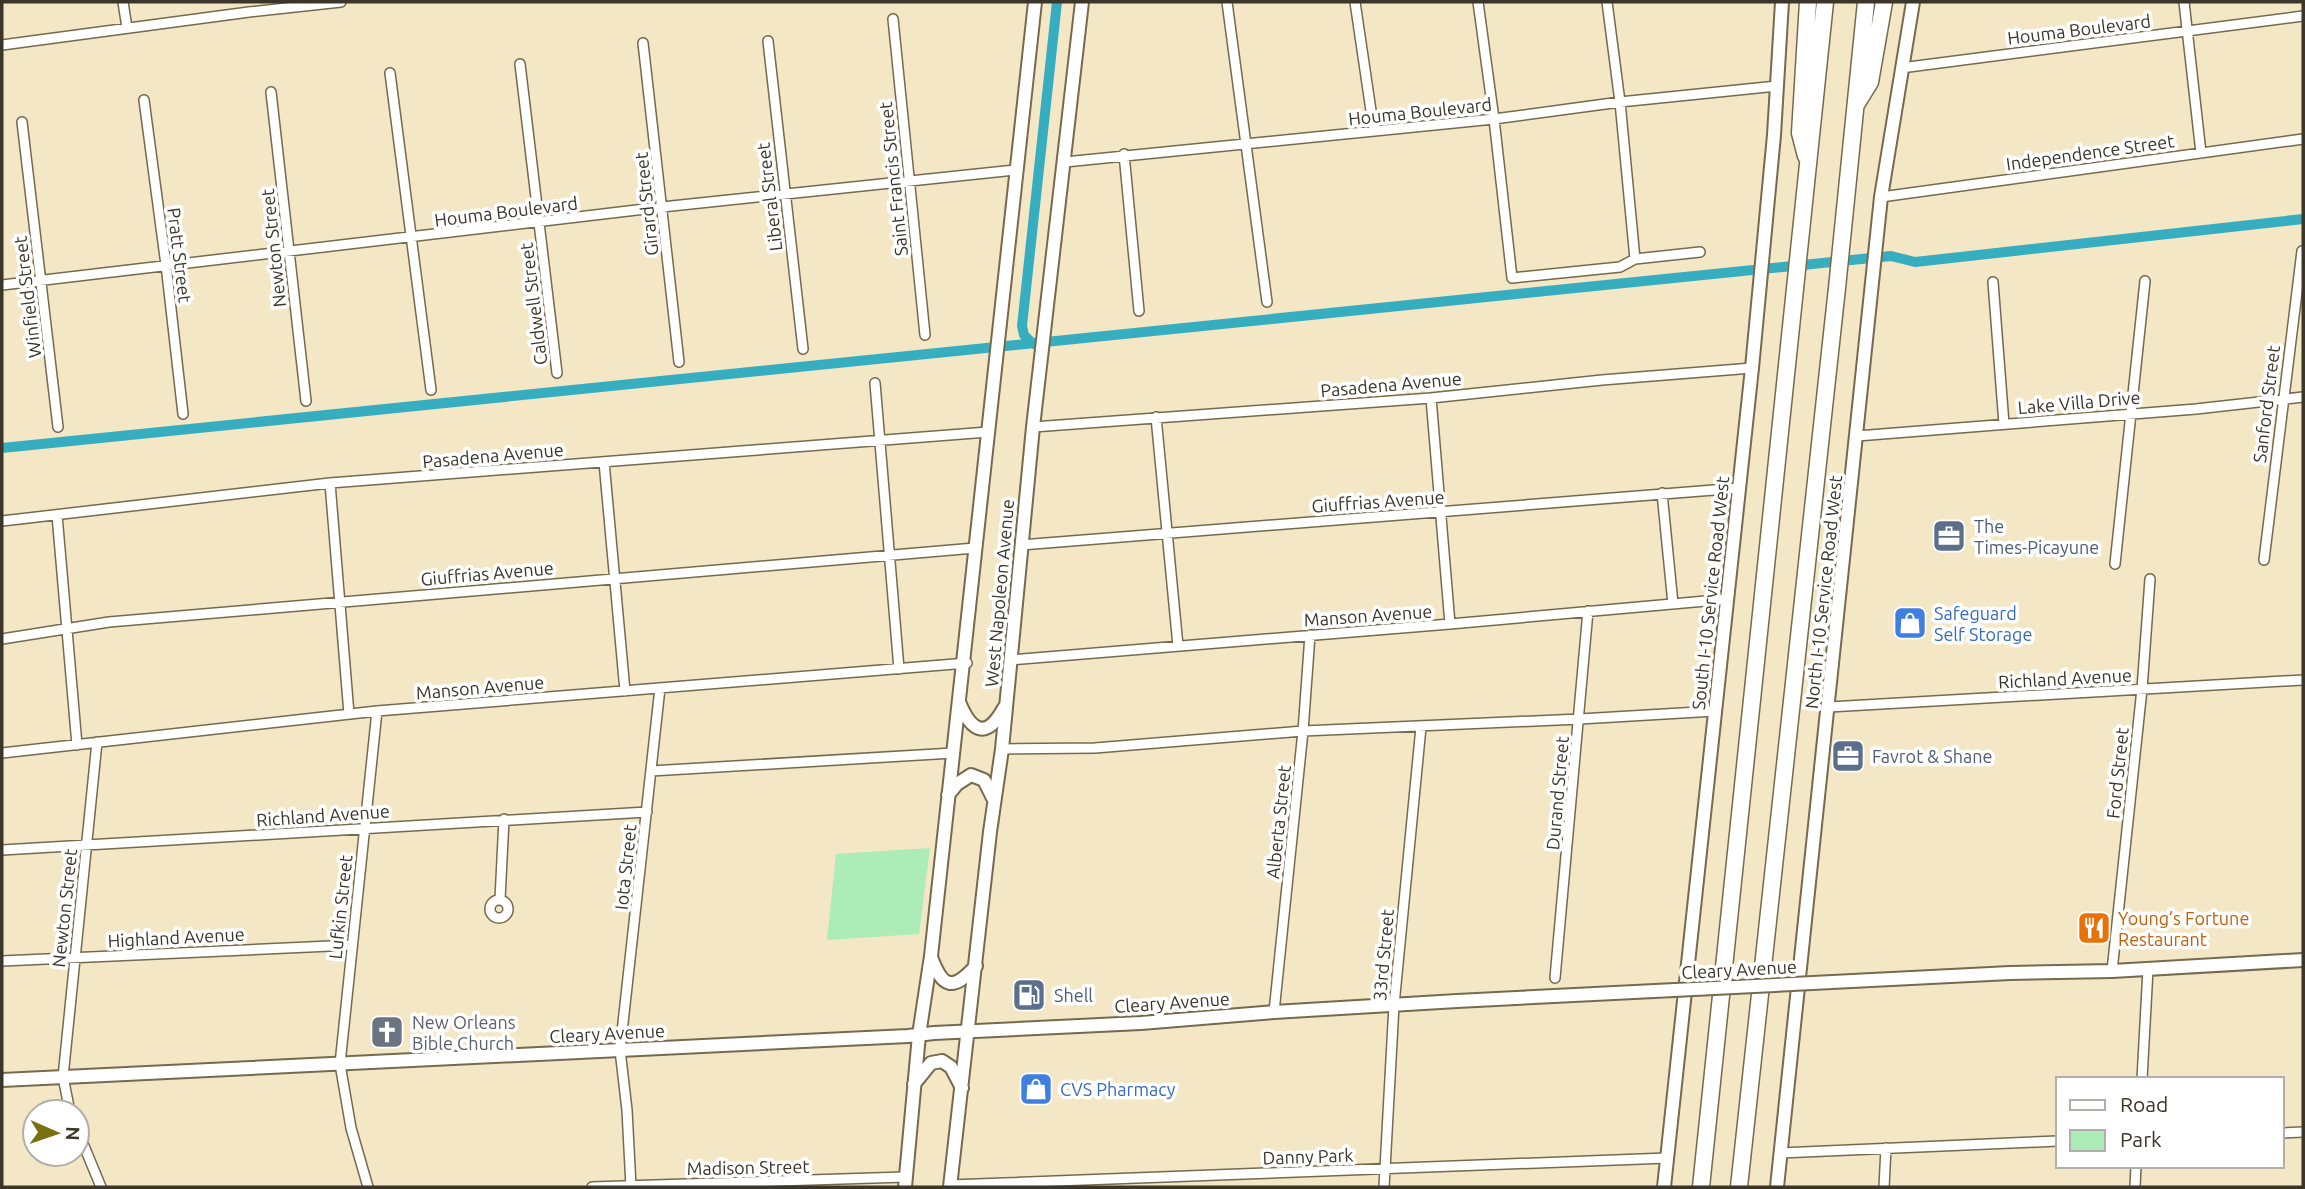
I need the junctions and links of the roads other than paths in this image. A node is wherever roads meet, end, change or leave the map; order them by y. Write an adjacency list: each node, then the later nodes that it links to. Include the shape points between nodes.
1 (123, 2): 19 (street)
2 (341, 2): 16 (street)
3 (1035, 2): 41 (street, West Napoleon Avenue)
4 (1082, 2): 39 (street, West Napoleon Avenue)
5 (1227, 2): 36 (street)
6 (1355, 2): 34 (street)
7 (1478, 2): 32 (street)
8 (1607, 2): 30 (street)
9 (1782, 2): 27 (street, South I-10 Service Road West)
10 (1808, 2): 40 (highway, via 1800,133)
11 (1825, 2): 40 (highway)
12 (1866, 2): 31 (highway)
13 (1884, 2): 31 (highway, via 1870,82)
14 (1913, 2): 25 (street, North I-10 Service Road West)
15 (2184, 2): 20 (street)
16 (248, 7): 19 (street)
17 (2303, 16): 20 (street, Houma Boulevard)
18 (893, 19): 42 (street, Saint Francis Street)
19 (127, 28): 22 (street)
20 (2186, 32): 25 (street, Houma Boulevard); 37 (street)
21 (768, 41): 43 (street, Liberal Street)
22 (2, 42)
23 (643, 43): 45 (street, Girard Street)
24 (520, 64): 46 (street, Caldwell Street)
25 (1901, 68): 44 (street, North I-10 Service Road West)
26 (390, 73): 47 (street)
27 (1777, 86): 30 (street, Houma Boulevard); 62 (street, South I-10 Service Road West)
28 (271, 92): 50 (street, Newton Street)
29 (144, 100): 52 (street, Pratt Street)
30 (1620, 102): 32 (street, Houma Boulevard); 51 (street)
31 (1854, 109): 173 (highway)
32 (1494, 119): 34 (street, Houma Boulevard); 51 (street, via 1511,278 1620,267)
33 (22, 122): 53 (street, Winfield Street)
34 (1374, 131): 36 (street, Houma Boulevard)
35 (2303, 139): 37 (street, Independence Street)
36 (1245, 145): 38 (street, Houma Boulevard); 57 (street)
37 (2200, 153): 44 (street, Independence Street)
38 (1124, 154): 39 (street, Houma Boulevard); 58 (street)
39 (1065, 162): 75 (street, West Napoleon Avenue)
40 (1808, 163): 172 (highway)
41 (1015, 170): 42 (street, Houma Boulevard); 76 (street, West Napoleon Avenue)
42 (910, 181): 43 (street, Houma Boulevard); 59 (street, Saint Francis Street)
43 (785, 194): 45 (street, Houma Boulevard); 60 (street, Liberal Street)
44 (1881, 197): 77 (street, North I-10 Service Road West)
45 (662, 207): 46 (street, Houma Boulevard); 61 (street, Girard Street)
46 (539, 223): 47 (street, Houma Boulevard); 63 (street, Caldwell Street)
47 (412, 238): 50 (street, Houma Boulevard); 65 (street)
48 (2302, 251): 68 (street, Sanford Street)
49 (1700, 252): 51 (street)
50 (289, 253): 52 (street, Houma Boulevard); 69 (street, Newton Street)
51 (1635, 259)
52 (166, 265): 53 (street, Houma Boulevard); 71 (street, Pratt Street)
53 (41, 279): 56 (street, Houma Boulevard); 74 (street, Winfield Street)
54 (2145, 281): 70 (street)
55 (1993, 282): 73 (street)
56 (2, 285)
57 (1267, 302)
58 (1139, 311)
59 (925, 335)
60 (803, 349)
61 (679, 362)
62 (1752, 368): 67 (street, Pasadena Avenue); 81 (street, South I-10 Service Road West)
63 (557, 373)
64 (875, 383): 78 (street)
65 (431, 390)
66 (2303, 397): 68 (street, Lake Villa Drive)
67 (1431, 398): 72 (street, Pasadena Avenue); 83 (street)
68 (2282, 399): 70 (street, Lake Villa Drive); 90 (street, Sanford Street)
69 (306, 401)
70 (2131, 413): 73 (street, Lake Villa Drive); 91 (street)
71 (183, 414)
72 (1156, 417): 75 (street, Pasadena Avenue); 86 (street)
73 (2004, 424): 77 (street, Lake Villa Drive)
74 (58, 427)
75 (1033, 427): 87 (street, West Napoleon Avenue)
76 (988, 432): 78 (street, Pasadena Avenue); 88 (street, West Napoleon Avenue)
77 (1857, 436): 112 (street, North I-10 Service Road West)
78 (880, 442): 79 (street, Pasadena Avenue); 89 (street)
79 (604, 462): 80 (street, Pasadena Avenue); 92 (street)
80 (330, 483): 84 (street, Pasadena Avenue); 95 (street)
81 (1739, 488): 82 (street, Giuffrias Avenue); 94 (street, South I-10 Service Road West)
82 (1662, 494): 83 (street, Giuffrias Avenue); 96 (street)
83 (1440, 512): 86 (street, Giuffrias Avenue); 98 (street)
84 (57, 516): 85 (street, Pasadena Avenue); 99 (street)
85 (2, 521)
86 (1167, 532): 87 (street, Giuffrias Avenue); 102 (street)
87 (1020, 545): 103 (street, West Napoleon Avenue)
88 (975, 548): 89 (street, Giuffrias Avenue); 104 (street, West Napoleon Avenue)
89 (889, 555): 92 (street, Giuffrias Avenue); 105 (street)
90 (2264, 560)
91 (2115, 564)
92 (615, 579): 95 (street, Giuffrias Avenue); 109 (street)
93 (2150, 579): 108 (street, Ford Street)
94 (1728, 599): 96 (street, Manson Avenue); 114 (street, South I-10 Service Road West)
95 (340, 601): 99 (street, Giuffrias Avenue); 115 (street)
96 (1673, 604): 97 (street, Manson Avenue)
97 (1588, 611): 98 (street, Manson Avenue); 116 (street, Durand Street)
98 (1450, 624): 100 (street, Manson Avenue)
99 (66, 629): 101 (street, Giuffrias Avenue); 120 (street)
100 (1310, 635): 102 (street, Manson Avenue); 118 (street, Alberta Street)
101 (2, 639)
102 (1178, 646): 103 (street, Manson Avenue)
103 (1010, 660): 111 (street, West Napoleon Avenue)
104 (965, 663): 105 (street, Manson Avenue); 110 (street, West Napoleon Avenue)
105 (899, 669): 107 (street, Manson Avenue)
106 (2303, 680): 108 (street, Richland Avenue)
107 (660, 688): 109 (street, Manson Avenue); 124 (street, Iota Street)
108 (2142, 689): 112 (street, Richland Avenue); 140 (street, Ford Street)
109 (625, 691): 113 (street, Manson Avenue)
110 (958, 702): 111 (street, via 970,723 982,729 998,719); 123 (street, West Napoleon Avenue)
111 (1006, 704): 121 (street, West Napoleon Avenue)
112 (1829, 707): 158 (street, North I-10 Service Road West)
113 (376, 711): 115 (street, Manson Avenue); 129 (street, Lufkin Street)
114 (1716, 711): 116 (street); 159 (street, South I-10 Service Road West)
115 (349, 714): 119 (street, Manson Avenue)
116 (1580, 719): 117 (street); 141 (street, Durand Street)
117 (1421, 727): 118 (street); 142 (street, 33rd Street)
118 (1303, 731): 121 (street, via 1095,748); 143 (street, Alberta Street)
119 (97, 742): 120 (street, Manson Avenue); 130 (street, Newton Street)
120 (77, 745): 122 (street, Manson Avenue)
121 (1002, 749): 126 (street, West Napoleon Avenue)
122 (2, 753)
123 (953, 754): 124 (street); 125 (street, West Napoleon Avenue)
124 (651, 771): 127 (street, Iota Street)
125 (948, 795): 126 (street, via 965,777 978,776 989,786); 134 (street, West Napoleon Avenue)
126 (994, 802): 138 (street, West Napoleon Avenue)
127 (647, 812): 128 (street, Richland Avenue); 146 (street, Iota Street)
128 (505, 819): 129 (street, Richland Avenue); 132 (street)
129 (364, 828): 130 (street, Richland Avenue); 133 (street, Lufkin Street)
130 (86, 846): 131 (street, Richland Avenue); 135 (street, Newton Street)
131 (2, 850)
132 (500, 899)
133 (352, 944): 135 (street, Highland Avenue); 147 (street, Lufkin Street)
134 (930, 956): 138 (street, via 940,978 951,984); 145 (street, West Napoleon Avenue)
135 (74, 958): 137 (street, Highland Avenue); 148 (street, Newton Street)
136 (2303, 960): 139 (street, Cleary Avenue)
137 (2, 961)
138 (976, 966): 144 (street, West Napoleon Avenue)
139 (2148, 969): 140 (street, Cleary Avenue); 149 (street)
140 (2112, 971): 142 (street, Cleary Avenue, bridge)
141 (1555, 978)
142 (1394, 1005): 143 (street, Cleary Avenue); 162 (street, 33rd Street)
143 (1274, 1012): 144 (street, Cleary Avenue)
144 (969, 1032): 145 (street, Cleary Avenue); 152 (street, West Napoleon Avenue)
145 (919, 1034): 146 (street, Cleary Avenue); 151 (street, West Napoleon Avenue)
146 (620, 1050): 147 (street, Cleary Avenue); 165 (street, Iota Street)
147 (340, 1064): 148 (street, Cleary Avenue); 168 (street, Lufkin Street)
148 (63, 1077): 150 (street, Cleary Avenue); 153 (street, Newton Street)
149 (2142, 1077)
150 (2, 1080)
151 (914, 1084): 152 (street, via 931,1063 942,1061 951,1067); 163 (street, West Napoleon Avenue)
152 (962, 1088): 166 (street, West Napoleon Avenue)
153 (67, 1098)
154 (2303, 1132): 155 (street)
155 (2284, 1133)
156 (2056, 1141): 157 (street)
157 (1886, 1148): 158 (street); 175 (street)
158 (1780, 1153): 174 (street, North I-10 Service Road West)
159 (1667, 1158): 162 (street, Danny Park); 171 (street, South I-10 Service Road West)
160 (91, 1163): 167 (street)
161 (2136, 1168): 176 (street)
162 (1385, 1169): 164 (street, Danny Park); 170 (street, 33rd Street)
163 (905, 1182): 165 (street, Madison Street)
164 (1135, 1183): 166 (street, Danny Park)
165 (631, 1186): 169 (street, Madison Street)
166 (950, 1186)
167 (101, 1187)
168 (368, 1187)
169 (592, 1187)
170 (1384, 1187)
171 (1664, 1187)
172 (1701, 1187)
173 (1739, 1187)
174 (1777, 1187)
175 (1884, 1187)
176 (2135, 1187)

